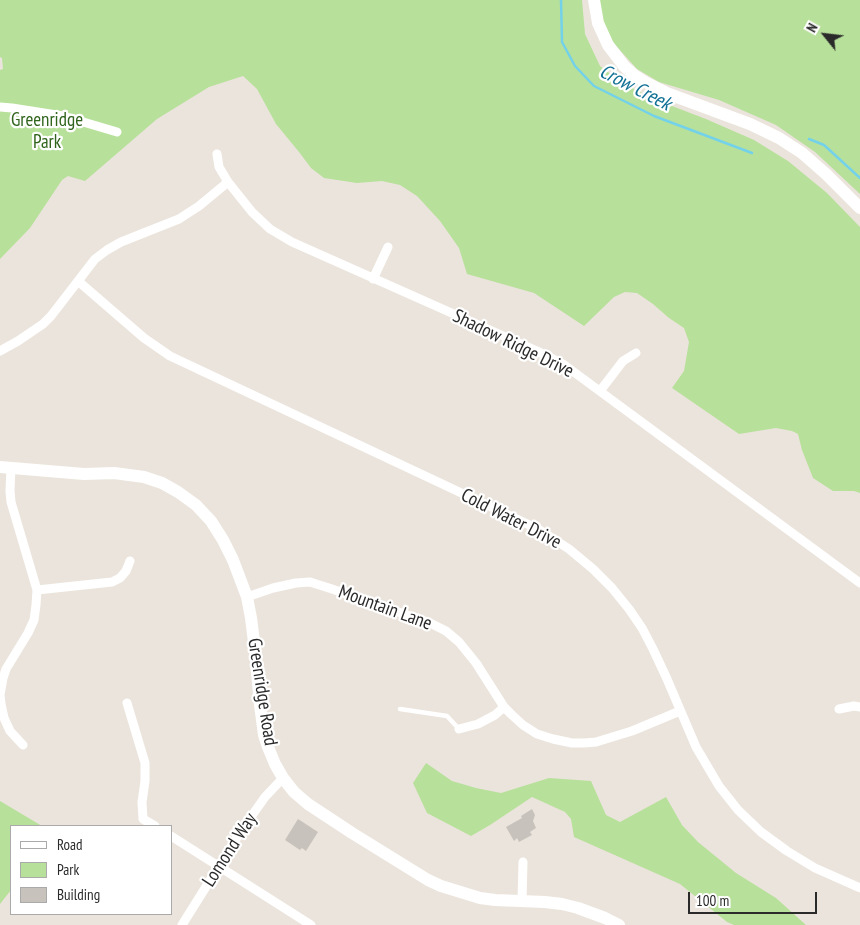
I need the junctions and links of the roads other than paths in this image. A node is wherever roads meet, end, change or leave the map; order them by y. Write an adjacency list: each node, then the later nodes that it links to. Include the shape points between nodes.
1 (594, 0): 6 (street, via 598,23 608,45 634,75 669,94 780,138 808,158)
2 (0, 107): 3 (street, via 63,116)
3 (117, 132)
4 (217, 154): 5 (street, Shadow Ridge Drive, via 219,167)
5 (228, 182): 8 (street, Shadow Ridge Drive, via 270,229); 9 (street, via 178,220 107,250 95,259)
6 (860, 208)
7 (388, 247): 8 (street)
8 (373, 279): 12 (street, Shadow Ridge Drive, via 563,364)
9 (78, 281): 10 (street, via 51,316); 23 (street, Cold Water Drive, via 170,356 538,529 569,549 612,588 629,609 653,648)
10 (0, 351)
11 (636, 353): 12 (street, via 624,361)
12 (600, 391): 15 (street, Shadow Ridge Drive)
13 (6, 467): 16 (street, via 11,502); 17 (street, Greenridge Road, via 84,474 129,474 162,483 196,505 211,521 223,540)
14 (130, 561): 16 (street, via 120,578 112,582)
15 (860, 583)
16 (36, 590): 25 (street, via 34,620 6,669 0,695 4,718 10,731)
17 (247, 597): 19 (street, Mountain Lane, via 273,588 310,582 430,623 446,631 464,647); 26 (street, Greenridge Road, via 264,734)
18 (127, 703): 27 (street, via 145,763 143,819)
19 (504, 707): 23 (street, Mountain Lane, via 537,734 572,743 596,742); 24 (street, via 478,724)
20 (860, 707): 22 (street)
21 (400, 709): 24 (lane, via 447,716)
22 (839, 709)
23 (680, 711): 31 (street, Cold Water Drive, via 711,773 749,822 800,860)
24 (459, 729)
25 (23, 745)
26 (284, 778): 30 (street, Lomond Way, via 265,797); 32 (street, Greenridge Road, via 308,804 428,880 480,898)
27 (153, 825)
28 (172, 837): 30 (street)
29 (523, 862): 32 (street)
30 (219, 867): 33 (street, Lomond Way); 34 (street)
31 (860, 888)
32 (522, 901): 35 (street, Greenridge Road, via 578,908)
33 (182, 925)
34 (311, 925)
35 (619, 925)

